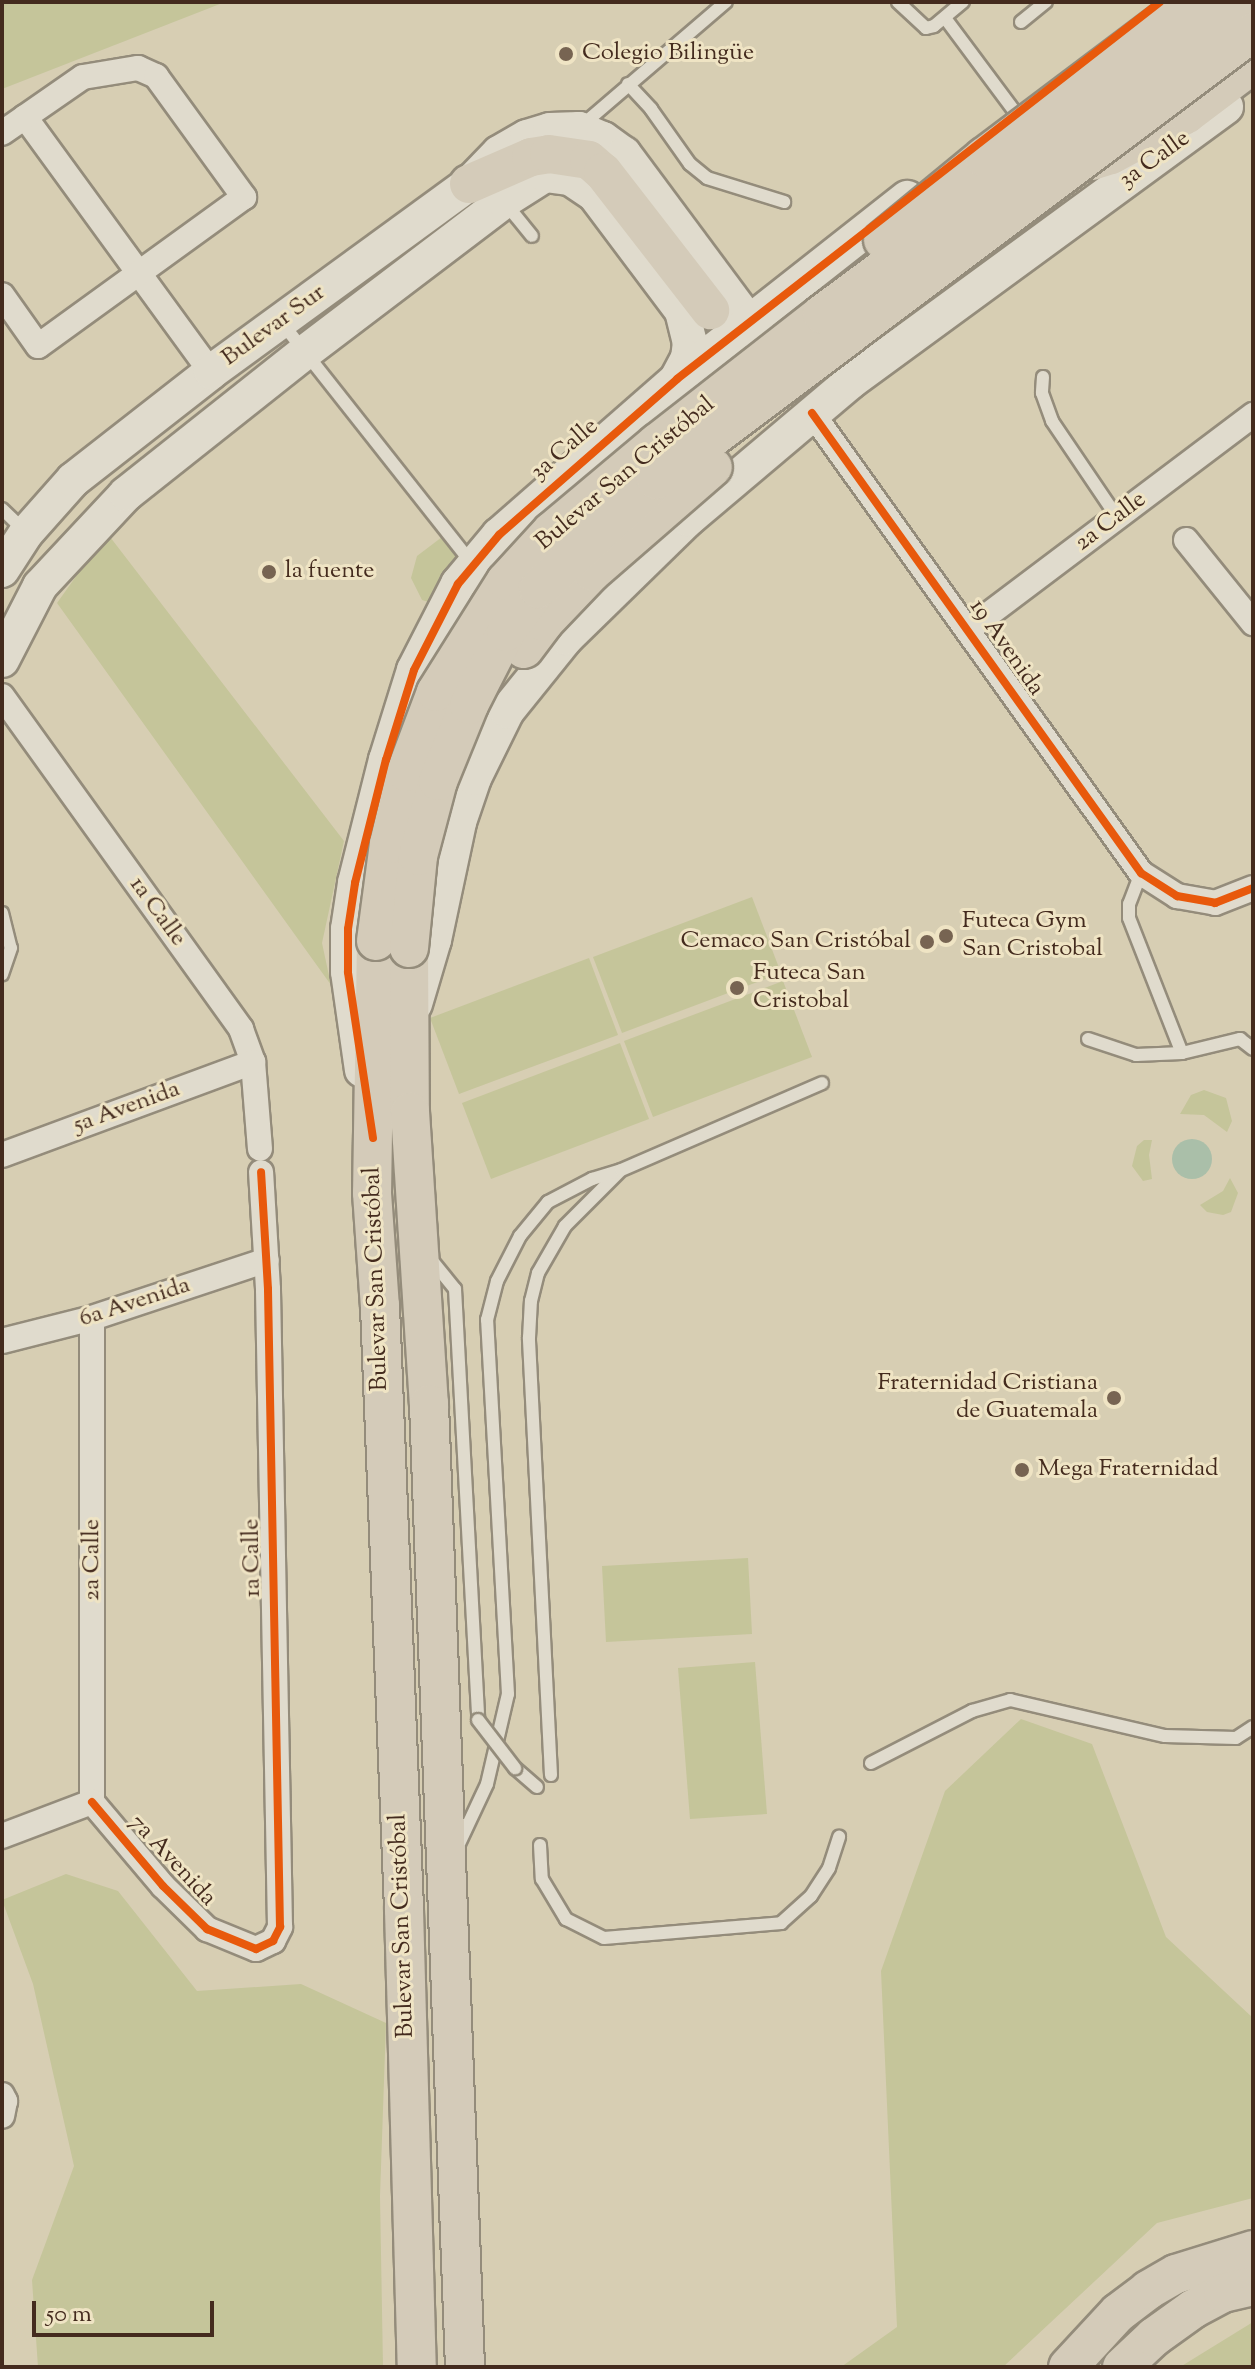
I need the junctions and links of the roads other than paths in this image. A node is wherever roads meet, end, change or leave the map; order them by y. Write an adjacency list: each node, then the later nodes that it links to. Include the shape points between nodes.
1 (726, 2): 12 (lane)
2 (898, 2): 8 (lane, via 926,28)
3 (963, 2): 8 (lane)
4 (1046, 2): 9 (lane)
5 (1160, 2): 14 (street, 3a Calle)
6 (1190, 2): 28 (main road, bridge, via 925,203 881,241)
7 (1243, 2): 28 (main road, Bulevar San Cristóbal, bridge)
8 (945, 18): 14 (lane)
9 (1021, 22)
10 (1253, 32): 18 (main road, Bulevar San Cristóbal, bridge)
11 (1253, 64): 18 (main road, bridge, via 1150,136)
12 (628, 84): 16 (lane); 22 (lane, via 690,164 707,178)
13 (1253, 87): 24 (street, 3a Calle)
14 (1015, 112): 19 (street, 3a Calle)
15 (25, 117): 17 (street); 25 (street); 25 (street, via 83,77 138,68 156,76 244,197)
16 (579, 129): 20 (street, Bulevar Sur, via 527,137 499,153); 30 (street, 19 Avenida, via 624,154)
17 (2, 133)
18 (1070, 168): 50 (main road, Bulevar San Cristóbal, bridge, via 656,480 538,589 506,632)
19 (941, 171): 24 (street, via 941,198 963,230 1009,250); 30 (street, 3a Calle)
20 (469, 184): 27 (main road, via 531,157 559,154 589,160); 29 (street, Bulevar Sur)
21 (504, 201): 23 (lane); 31 (street, Bulevar Sur); 34 (street, via 545,175 570,178 595,195 682,311 690,342)
22 (784, 202)
23 (532, 236)
24 (1035, 249): 35 (street, 3a Calle)
25 (138, 274): 26 (street, via 38,346); 32 (street)
26 (2, 295)
27 (710, 310)
28 (822, 314): 54 (main road, Bulevar San Cristóbal, bridge, via 552,531 506,581 436,692 406,772 389,844)
29 (280, 321): 31 (lane); 32 (street, Bulevar Sur)
30 (750, 322): 34 (street, 3a Calle); 35 (street, 19 Avenida)
31 (304, 353): 43 (lane); 48 (street, Bulevar Sur, via 173,455 92,527 40,586)
32 (211, 372): 40 (street, Bulevar Sur, via 73,480)
33 (1043, 377): 39 (lane, via 1042,393 1052,421)
34 (677, 379): 41 (street, 3a Calle)
35 (812, 413): 45 (street, 3a Calle, via 688,519); 47 (street, 19 Avenida)
36 (1253, 415): 39 (street, 2a Calle)
37 (713, 467): 50 (main road, bridge, via 592,572 544,622 514,664)
38 (2, 509): 40 (lane)
39 (1117, 517): 47 (street, 2a Calle)
40 (26, 533): 44 (street, Bulevar Sur)
41 (499, 535): 43 (street, 3a Calle); 45 (street, via 572,604)
42 (1186, 540): 46 (street)
43 (473, 565): 63 (street, 3a Calle, via 443,609 414,670 355,883 348,972)
44 (2, 570)
45 (604, 601): 56 (street, 3a Calle, via 524,687 491,738 459,822)
46 (1253, 623)
47 (969, 629): 51 (street, 19 Avenida)
48 (2, 660)
49 (2, 696): 61 (street, 1a Calle, via 241,1029)
50 (469, 705): 54 (main road, Bulevar San Cristóbal, bridge, via 438,781)
51 (1141, 873): 52 (street, 19 Avenida, via 1177,896 1215,903); 60 (lane, via 1129,918)
52 (1253, 888)
53 (2, 913): 55 (lane, via 11,948)
54 (392, 944): 56 (main road, Bulevar San Cristóbal); 63 (main road, Bulevar San Cristóbal)
55 (2, 974)
56 (411, 1020): 66 (main road, Bulevar San Cristóbal, via 410,1112)
57 (1247, 1037): 59 (lane); 60 (lane)
58 (1088, 1039): 60 (lane, via 1136,1055)
59 (1253, 1049)
60 (1182, 1053)
61 (253, 1062): 64 (street, 5a Avenida); 67 (street, 1a Calle)
62 (822, 1083): 65 (lane)
63 (373, 1138): 84 (main road, Bulevar San Cristóbal)
64 (2, 1155)
65 (621, 1170): 72 (lane, via 589,1199 551,1250 531,1301); 78 (lane, via 548,1202 520,1236 497,1281 487,1320 508,1694 487,1784)
66 (419, 1245): 73 (lane, bridge, via 455,1289 478,1720); 78 (main road, Bulevar San Cristóbal)
67 (267, 1260): 68 (street, 6a Avenida); 79 (street, 1a Calle, via 280,1927)
68 (92, 1318): 69 (street, 6a Avenida); 74 (street, 2a Calle)
69 (2, 1341)
70 (1253, 1727): 71 (lane, via 1236,1738 1165,1736 1010,1700 972,1711)
71 (871, 1763)
72 (551, 1775)
73 (537, 1787)
74 (92, 1802): 75 (street); 79 (street, 7a Avenida, via 207,1929 256,1949)
75 (2, 1836)
76 (839, 1837): 77 (lane, via 829,1868 811,1896 781,1923 604,1938 566,1919 542,1879)
77 (540, 1845)
78 (446, 1871): 85 (main road, Bulevar San Cristóbal)
79 (273, 1941)
80 (2, 2095): 81 (street)
81 (2, 2116)
82 (1253, 2250): 86 (main road, via 1176,2274 1148,2290 1118,2313)
83 (1253, 2286): 87 (main road, via 1223,2293 1193,2309)
84 (417, 2367)
85 (465, 2367)
86 (1068, 2367)
87 (1122, 2367)

